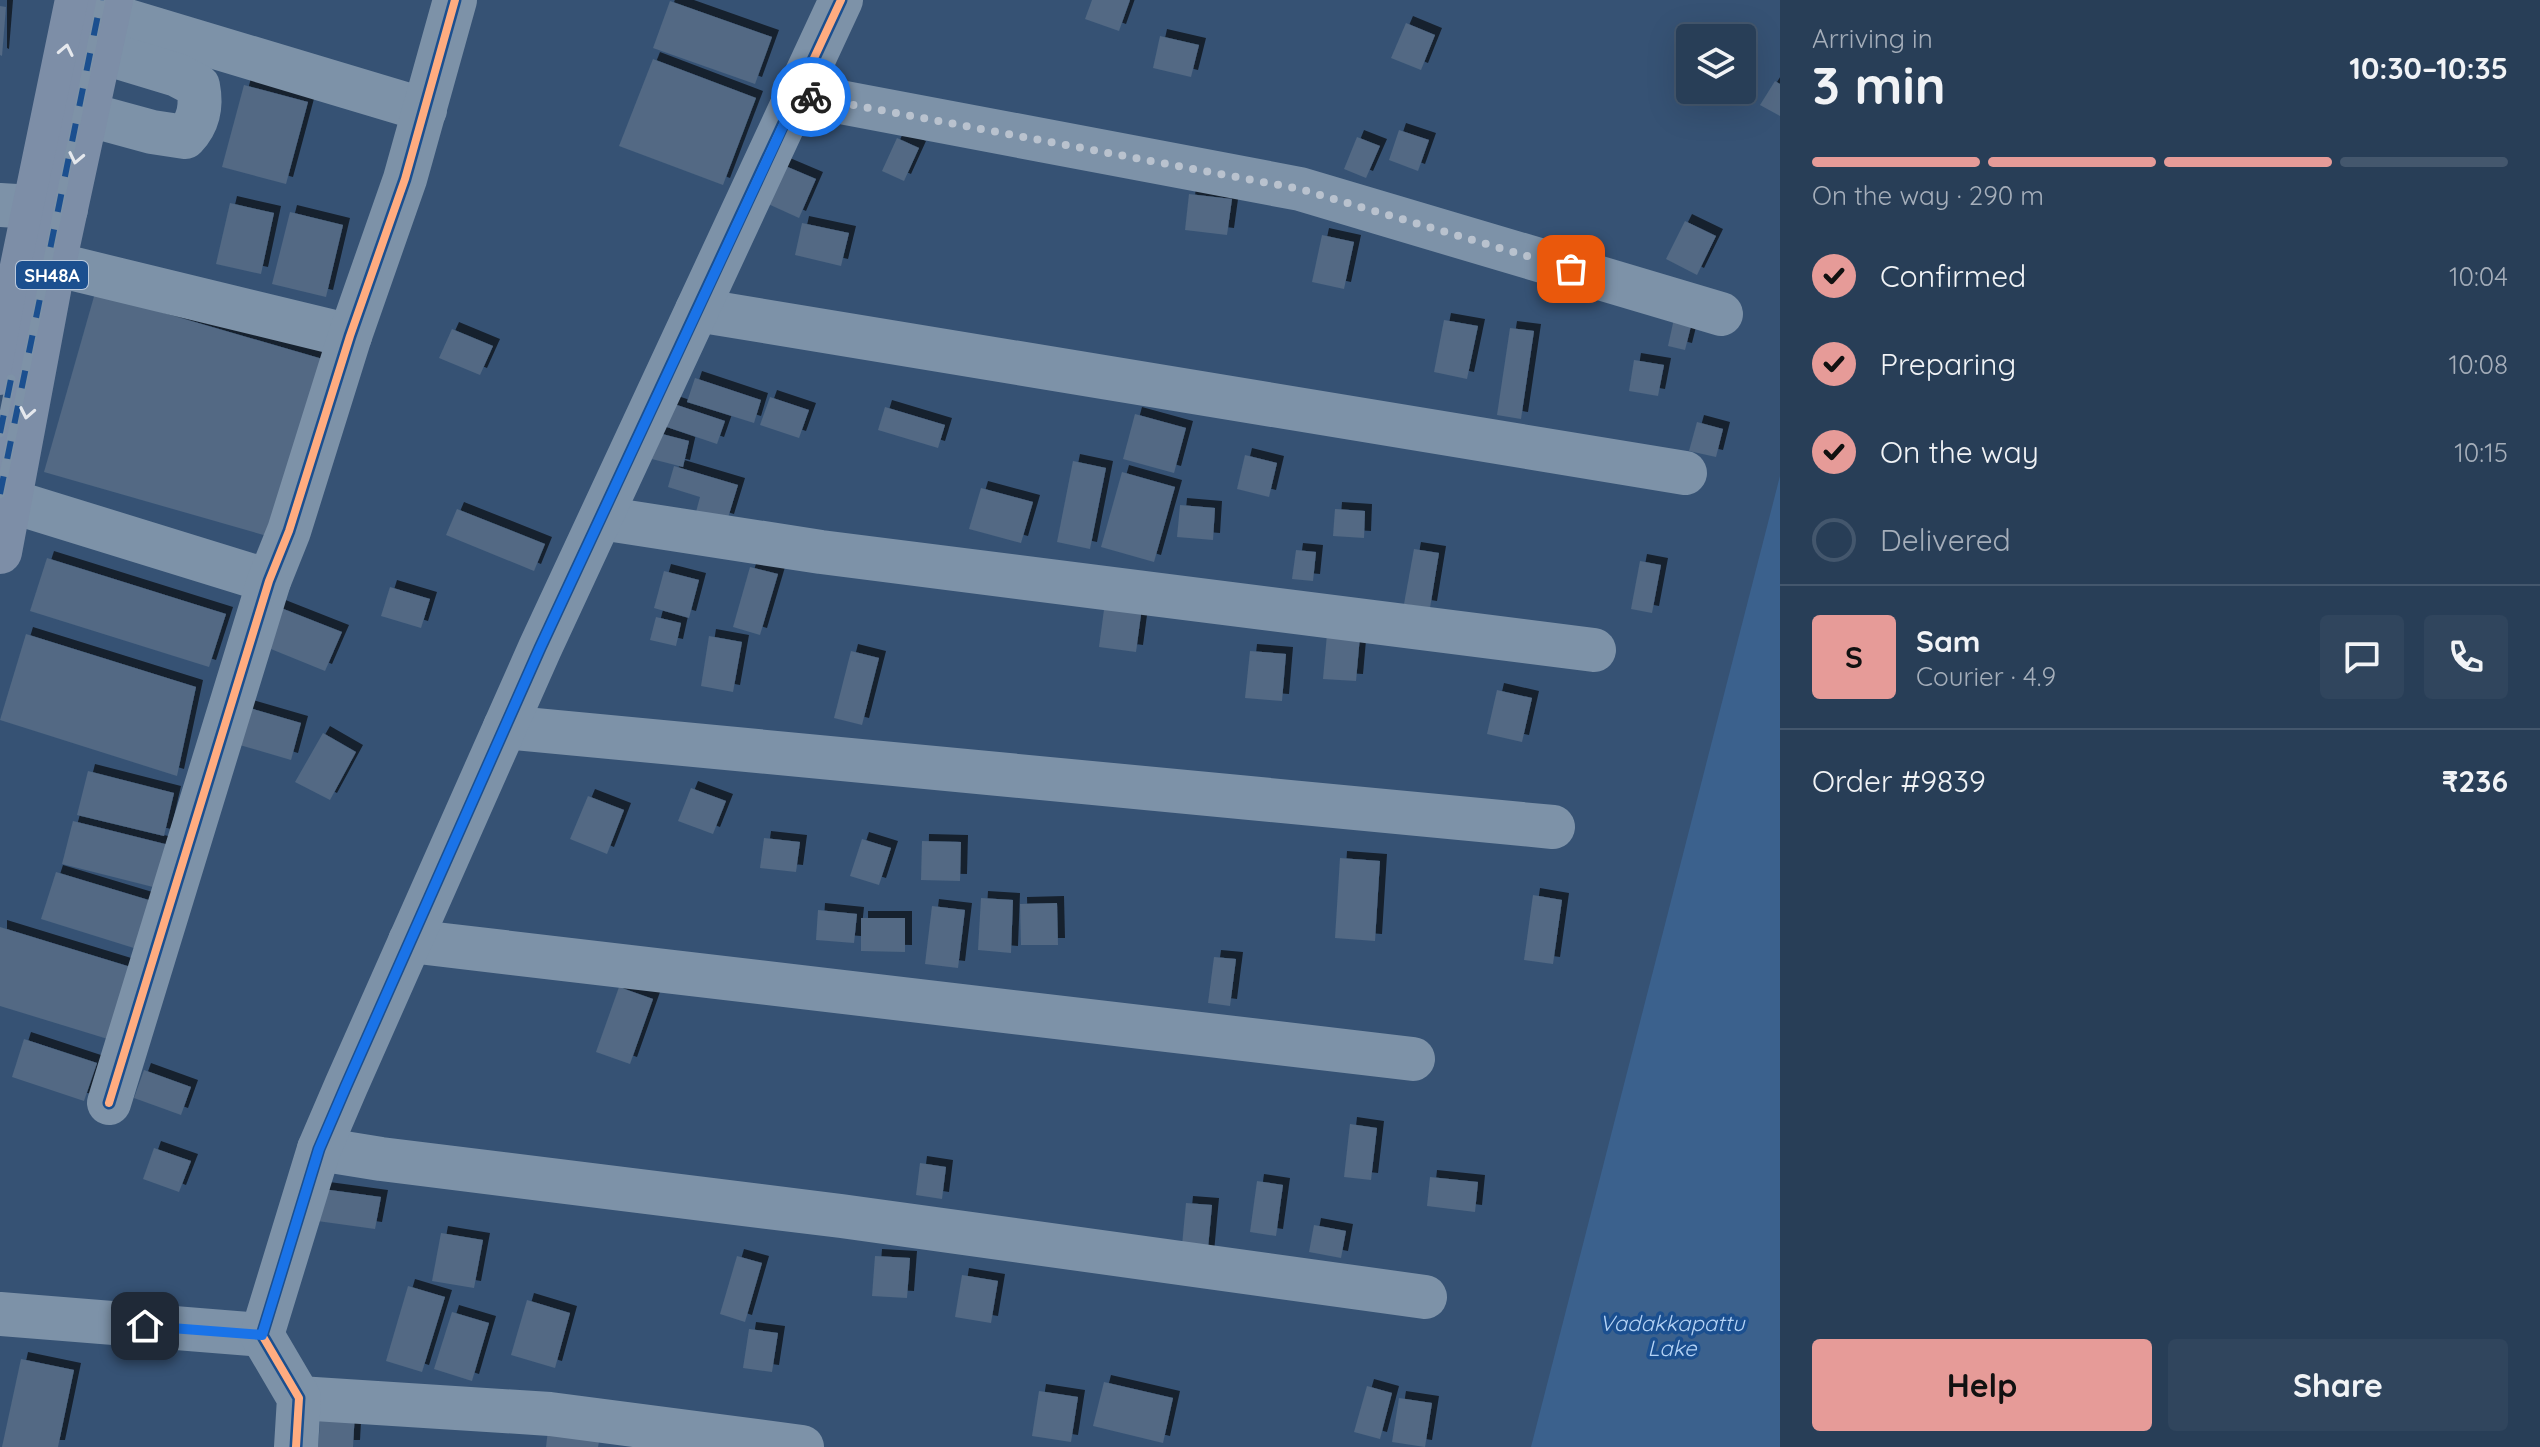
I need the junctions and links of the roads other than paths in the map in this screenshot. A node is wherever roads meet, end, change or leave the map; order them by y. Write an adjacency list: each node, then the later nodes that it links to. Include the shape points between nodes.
1 (455, 0): 5 (street)
2 (841, 0): 4 (street)
3 (99, 17): 5 (street); 6 (main road, SH48A); 6 (street, via 198,86 201,102 195,127 185,137); 7 (main road, SH48A, one-way to 3)
4 (798, 94): 9 (street); 10 (street, via 1300,189)
5 (425, 110): 11 (street)
6 (86, 114): 7 (main road, SH48A, one-way to 7)
7 (33, 207): 8 (main road, SH48A); 12 (main road, SH48A)
8 (54, 264): 11 (street); 14 (main road, SH48A, one-way to 14)
9 (697, 310): 13 (street); 15 (street)
10 (1721, 314)
11 (350, 336): 17 (street)
12 (0, 373)
13 (1685, 473)
14 (10, 501): 16 (main road, SH48A); 17 (street)
15 (601, 518): 18 (street, via 821,552); 19 (street)
16 (0, 552)
17 (269, 581): 23 (street)
18 (1594, 650)
19 (505, 727): 20 (street); 21 (street)
20 (1553, 827)
21 (410, 941): 22 (street); 24 (street)
22 (1413, 1059)
23 (109, 1103)
24 (319, 1149): 25 (street); 27 (street)
25 (1425, 1297)
26 (0, 1314): 27 (street)
27 (262, 1335): 28 (street)
28 (299, 1398): 29 (street); 30 (street, via 550,1414)
29 (296, 1447)
30 (802, 1447)

